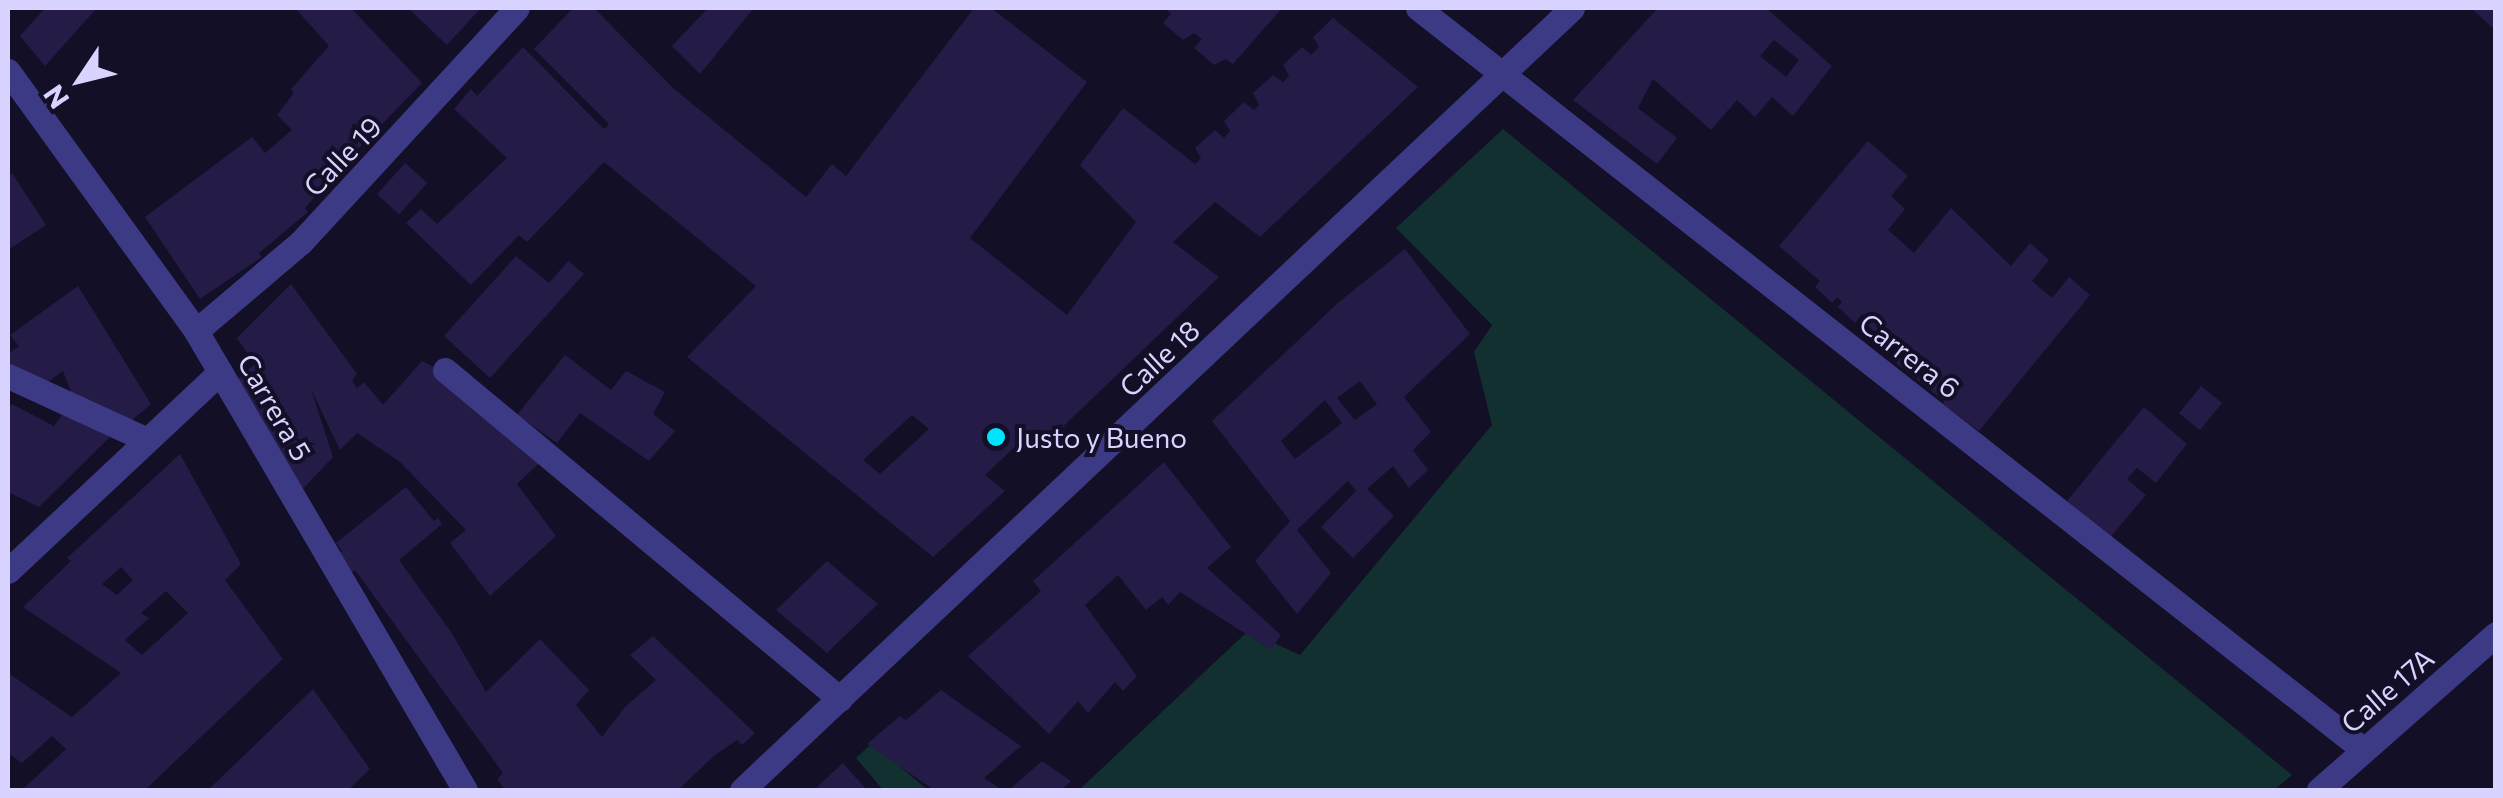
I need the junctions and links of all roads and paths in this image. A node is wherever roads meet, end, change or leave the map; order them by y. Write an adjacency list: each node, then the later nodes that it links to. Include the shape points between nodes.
1 (517, 8): 6 (street, Calle 19, via 301,242)
2 (1418, 8): 5 (street, Carrera 6)
3 (1572, 8): 5 (street, Calle 18)
4 (8, 71): 6 (street, Carrera 5)
5 (1504, 75): 13 (street, Calle 18); 14 (street, Carrera 6)
6 (196, 330): 8 (street, Carrera 5)
7 (445, 370): 13 (street)
8 (220, 372): 10 (street); 15 (street, Carrera 5)
9 (8, 376): 10 (street)
10 (148, 440): 11 (street)
11 (8, 571)
12 (2496, 634): 14 (street, Calle 17A)
13 (840, 699): 16 (street, Calle 18)
14 (2364, 750): 17 (street, Calle 17A)
15 (465, 790)
16 (742, 790)
17 (2319, 790)

